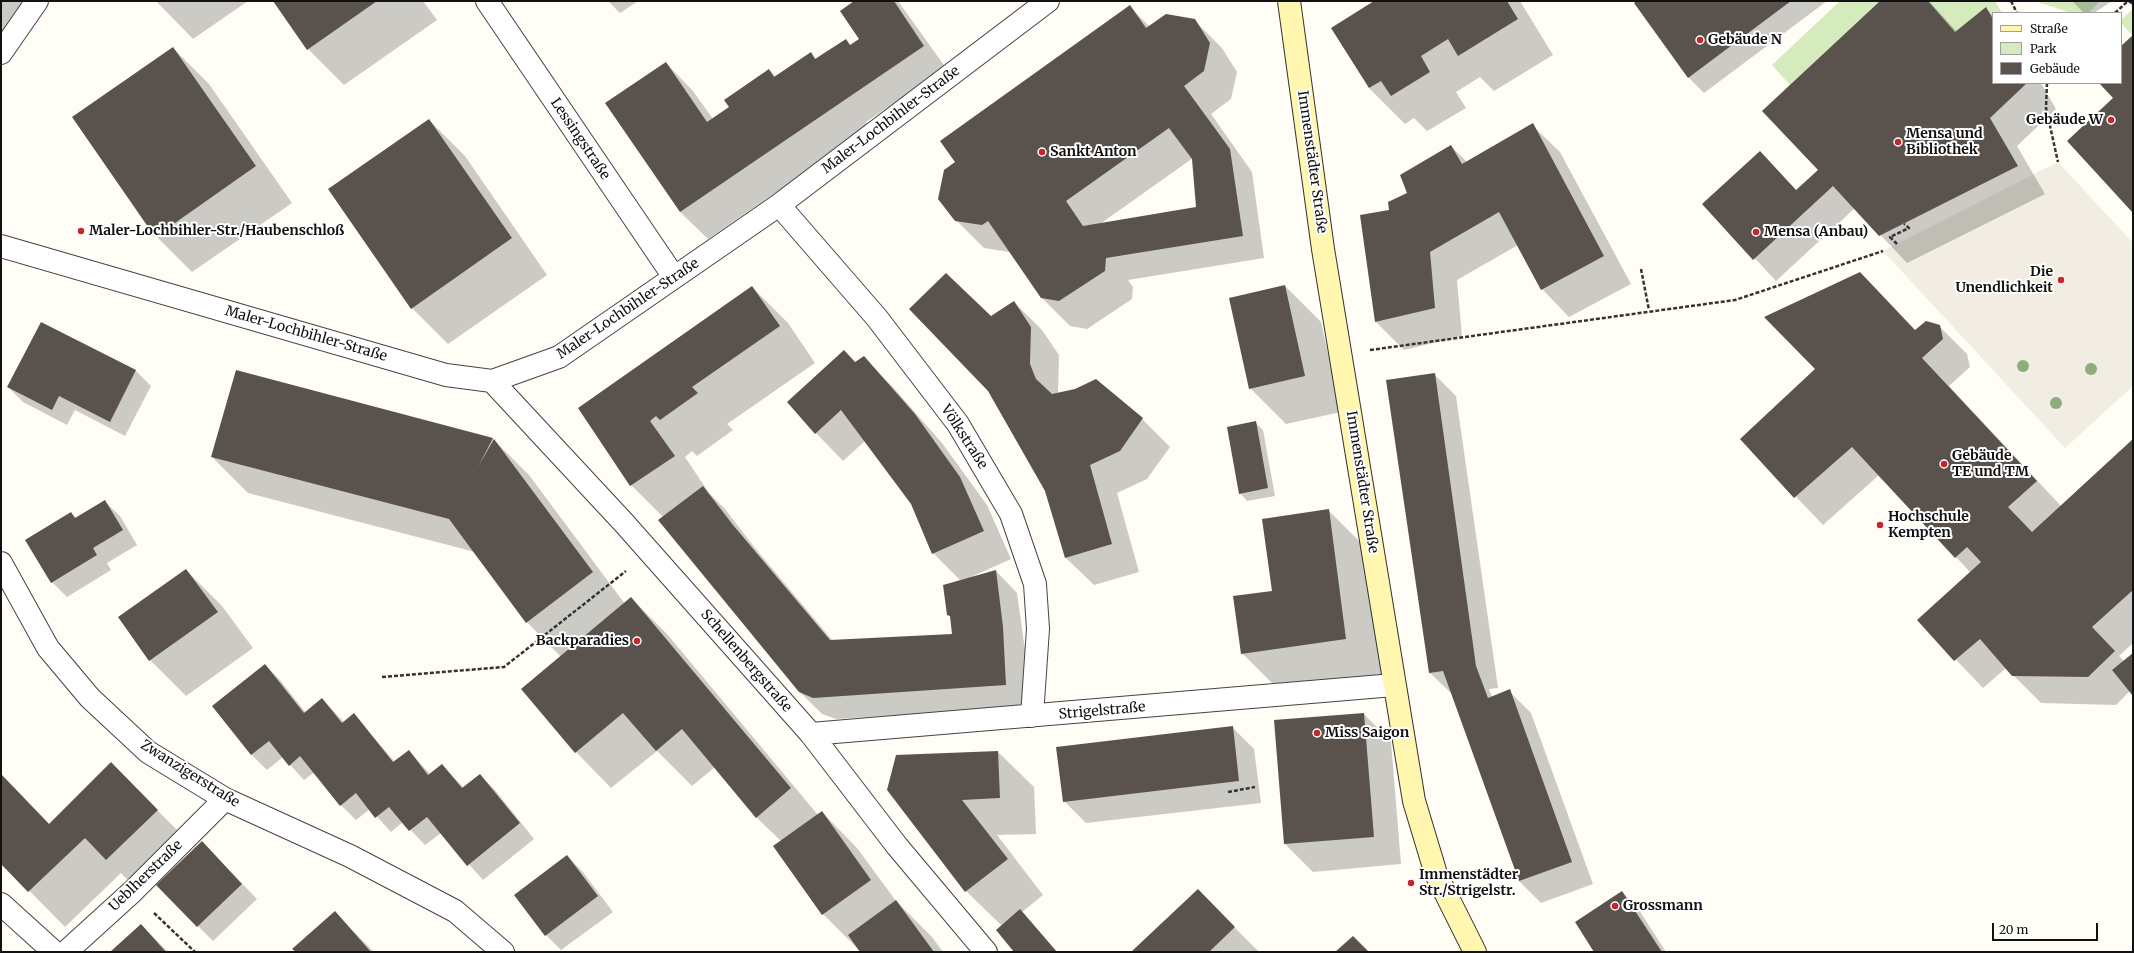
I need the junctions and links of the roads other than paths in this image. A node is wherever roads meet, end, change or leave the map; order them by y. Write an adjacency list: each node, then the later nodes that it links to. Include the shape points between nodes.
1 (37, 1): 5 (street)
2 (487, 1): 8 (street, Lessingstraße)
3 (1048, 1): 6 (street, Maler-Lochbihler-Straße)
4 (1289, 1): 11 (street, Immenstädter Straße, via 1323,249)
5 (1, 53)
6 (779, 205): 8 (street, Maler-Lochbihler-Straße); 12 (street, Völkstraße, via 877,318 958,424 1011,514 1035,584 1038,629)
7 (1, 246): 9 (street, Maler-Lochbihler-Straße, via 446,375)
8 (674, 277): 9 (street, Maler-Lochbihler-Straße, via 560,357)
9 (492, 381): 13 (street, Schellenbergstraße, via 650,552)
10 (1, 563): 14 (street, Zwanzigerstraße, via 48,648 90,698 148,752)
11 (1394, 685): 12 (street, Strigelstraße); 20 (street, Immenstädter Straße, via 1414,801 1434,866)
12 (1032, 716): 13 (street, Strigelstraße)
13 (811, 734): 19 (street, Schellenbergstraße, via 897,846)
14 (225, 799): 17 (street, Ueblherstraße, via 132,892); 18 (street, Zwanzigerstraße, via 350,856 455,911)
15 (1, 904): 16 (street)
16 (54, 952)
17 (66, 952)
18 (503, 952)
19 (986, 952)
20 (1475, 952)

